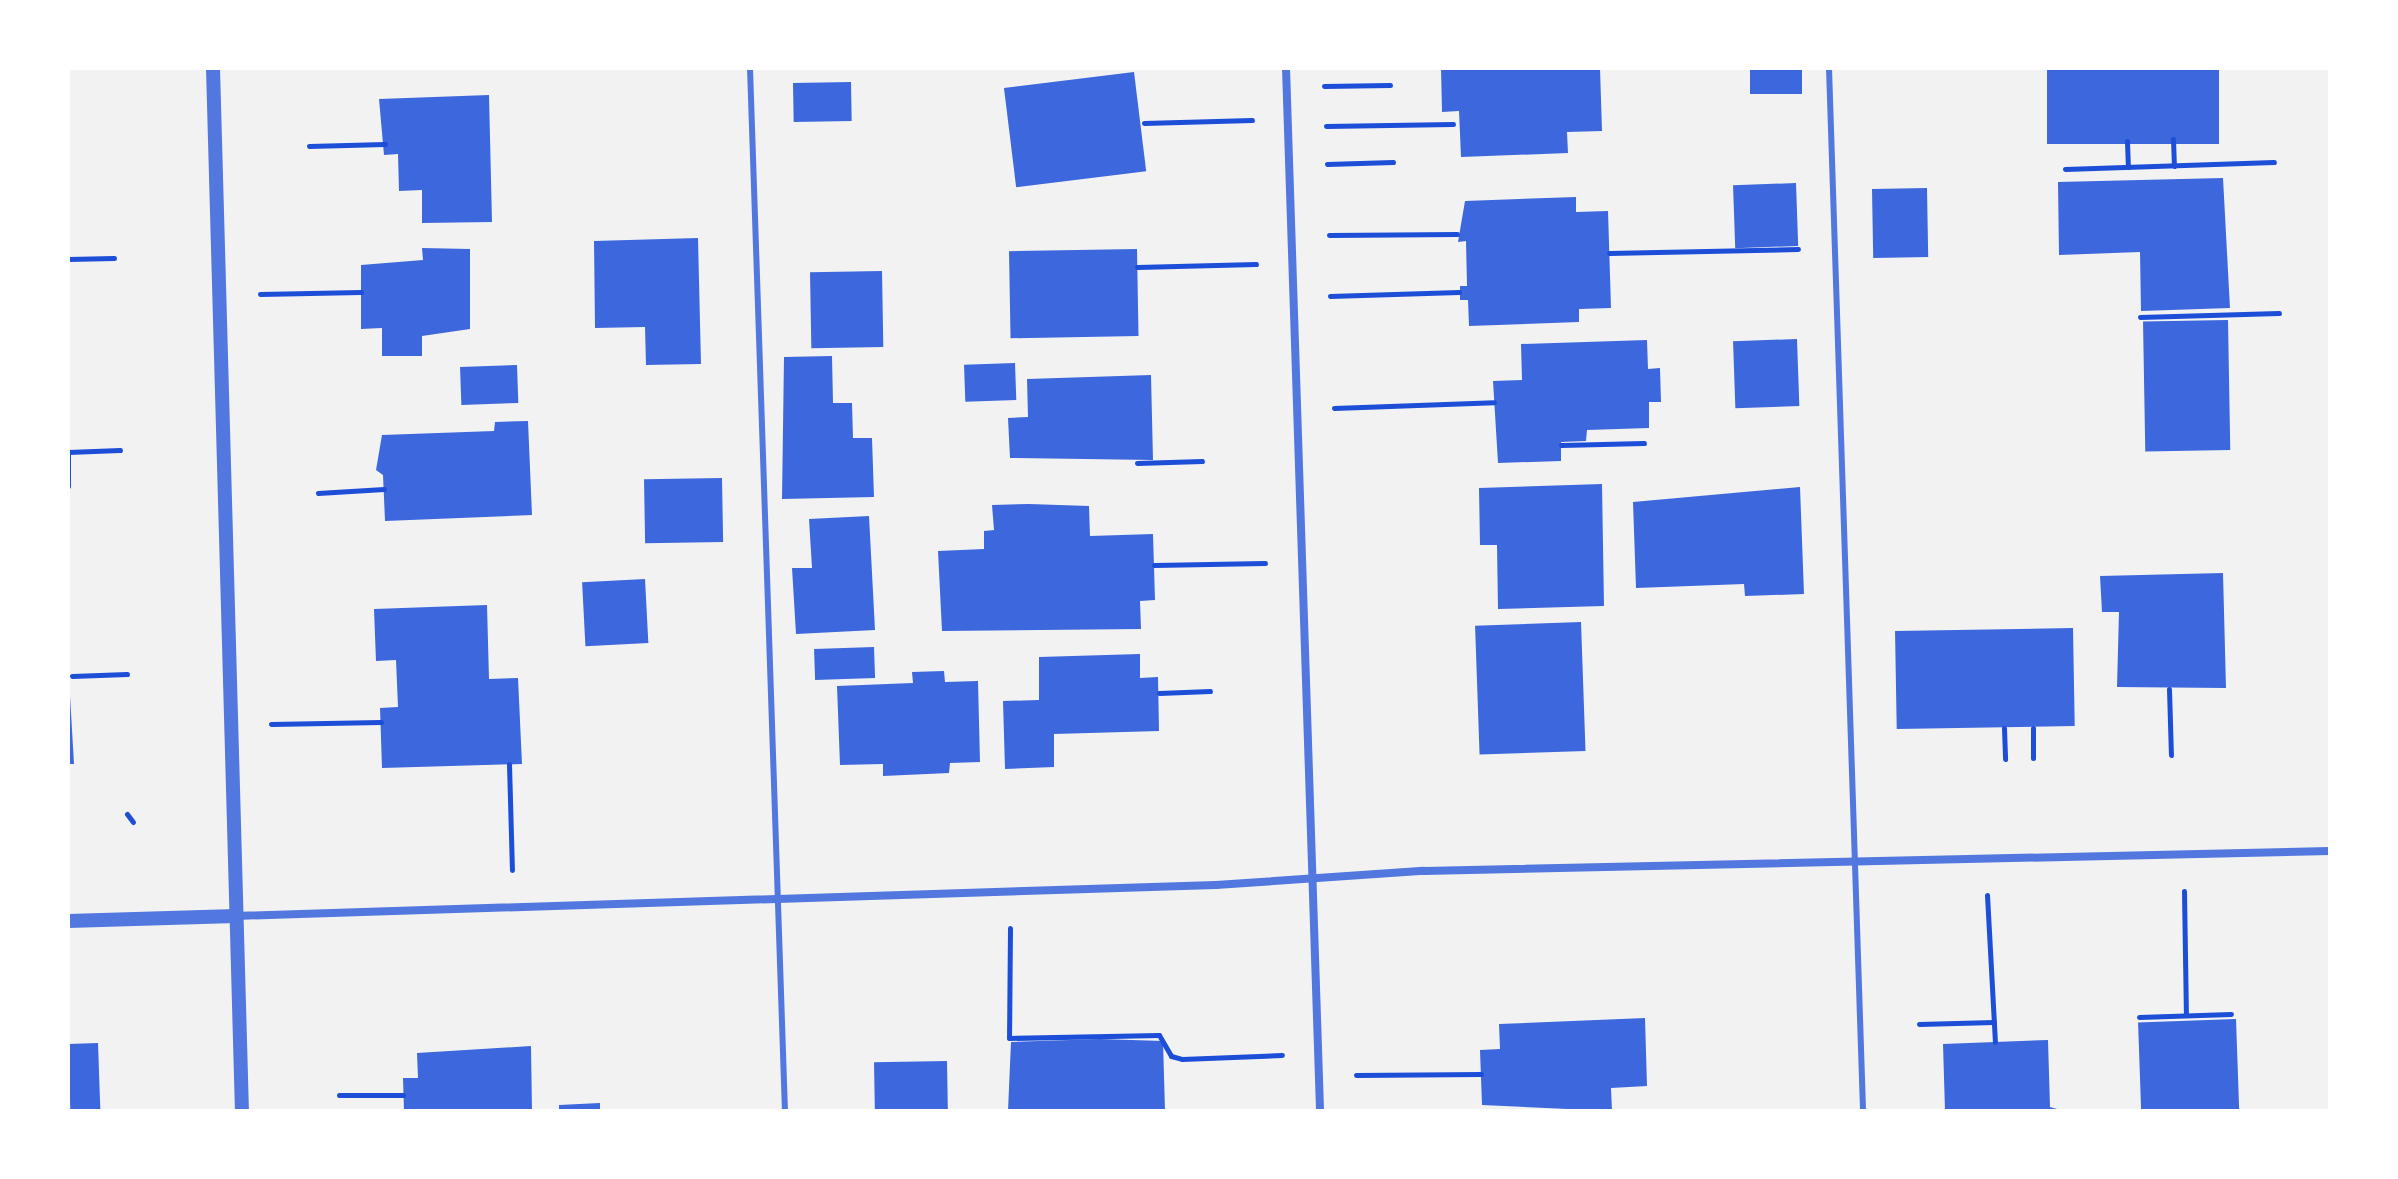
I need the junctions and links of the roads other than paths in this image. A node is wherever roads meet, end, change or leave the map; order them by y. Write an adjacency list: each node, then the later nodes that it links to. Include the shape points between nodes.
1 (213, 68): 9 (street)
2 (750, 68): 8 (lane)
3 (1286, 68): 7 (street)
4 (1829, 68): 6 (lane)
5 (2330, 851): 6 (street)
6 (1855, 861): 7 (street); 14 (lane)
7 (1312, 878): 8 (street); 13 (street)
8 (778, 898): 9 (street); 12 (lane)
9 (236, 916): 10 (street); 11 (street)
10 (68, 921)
11 (242, 1111)
12 (785, 1111)
13 (1320, 1111)
14 (1863, 1111)

